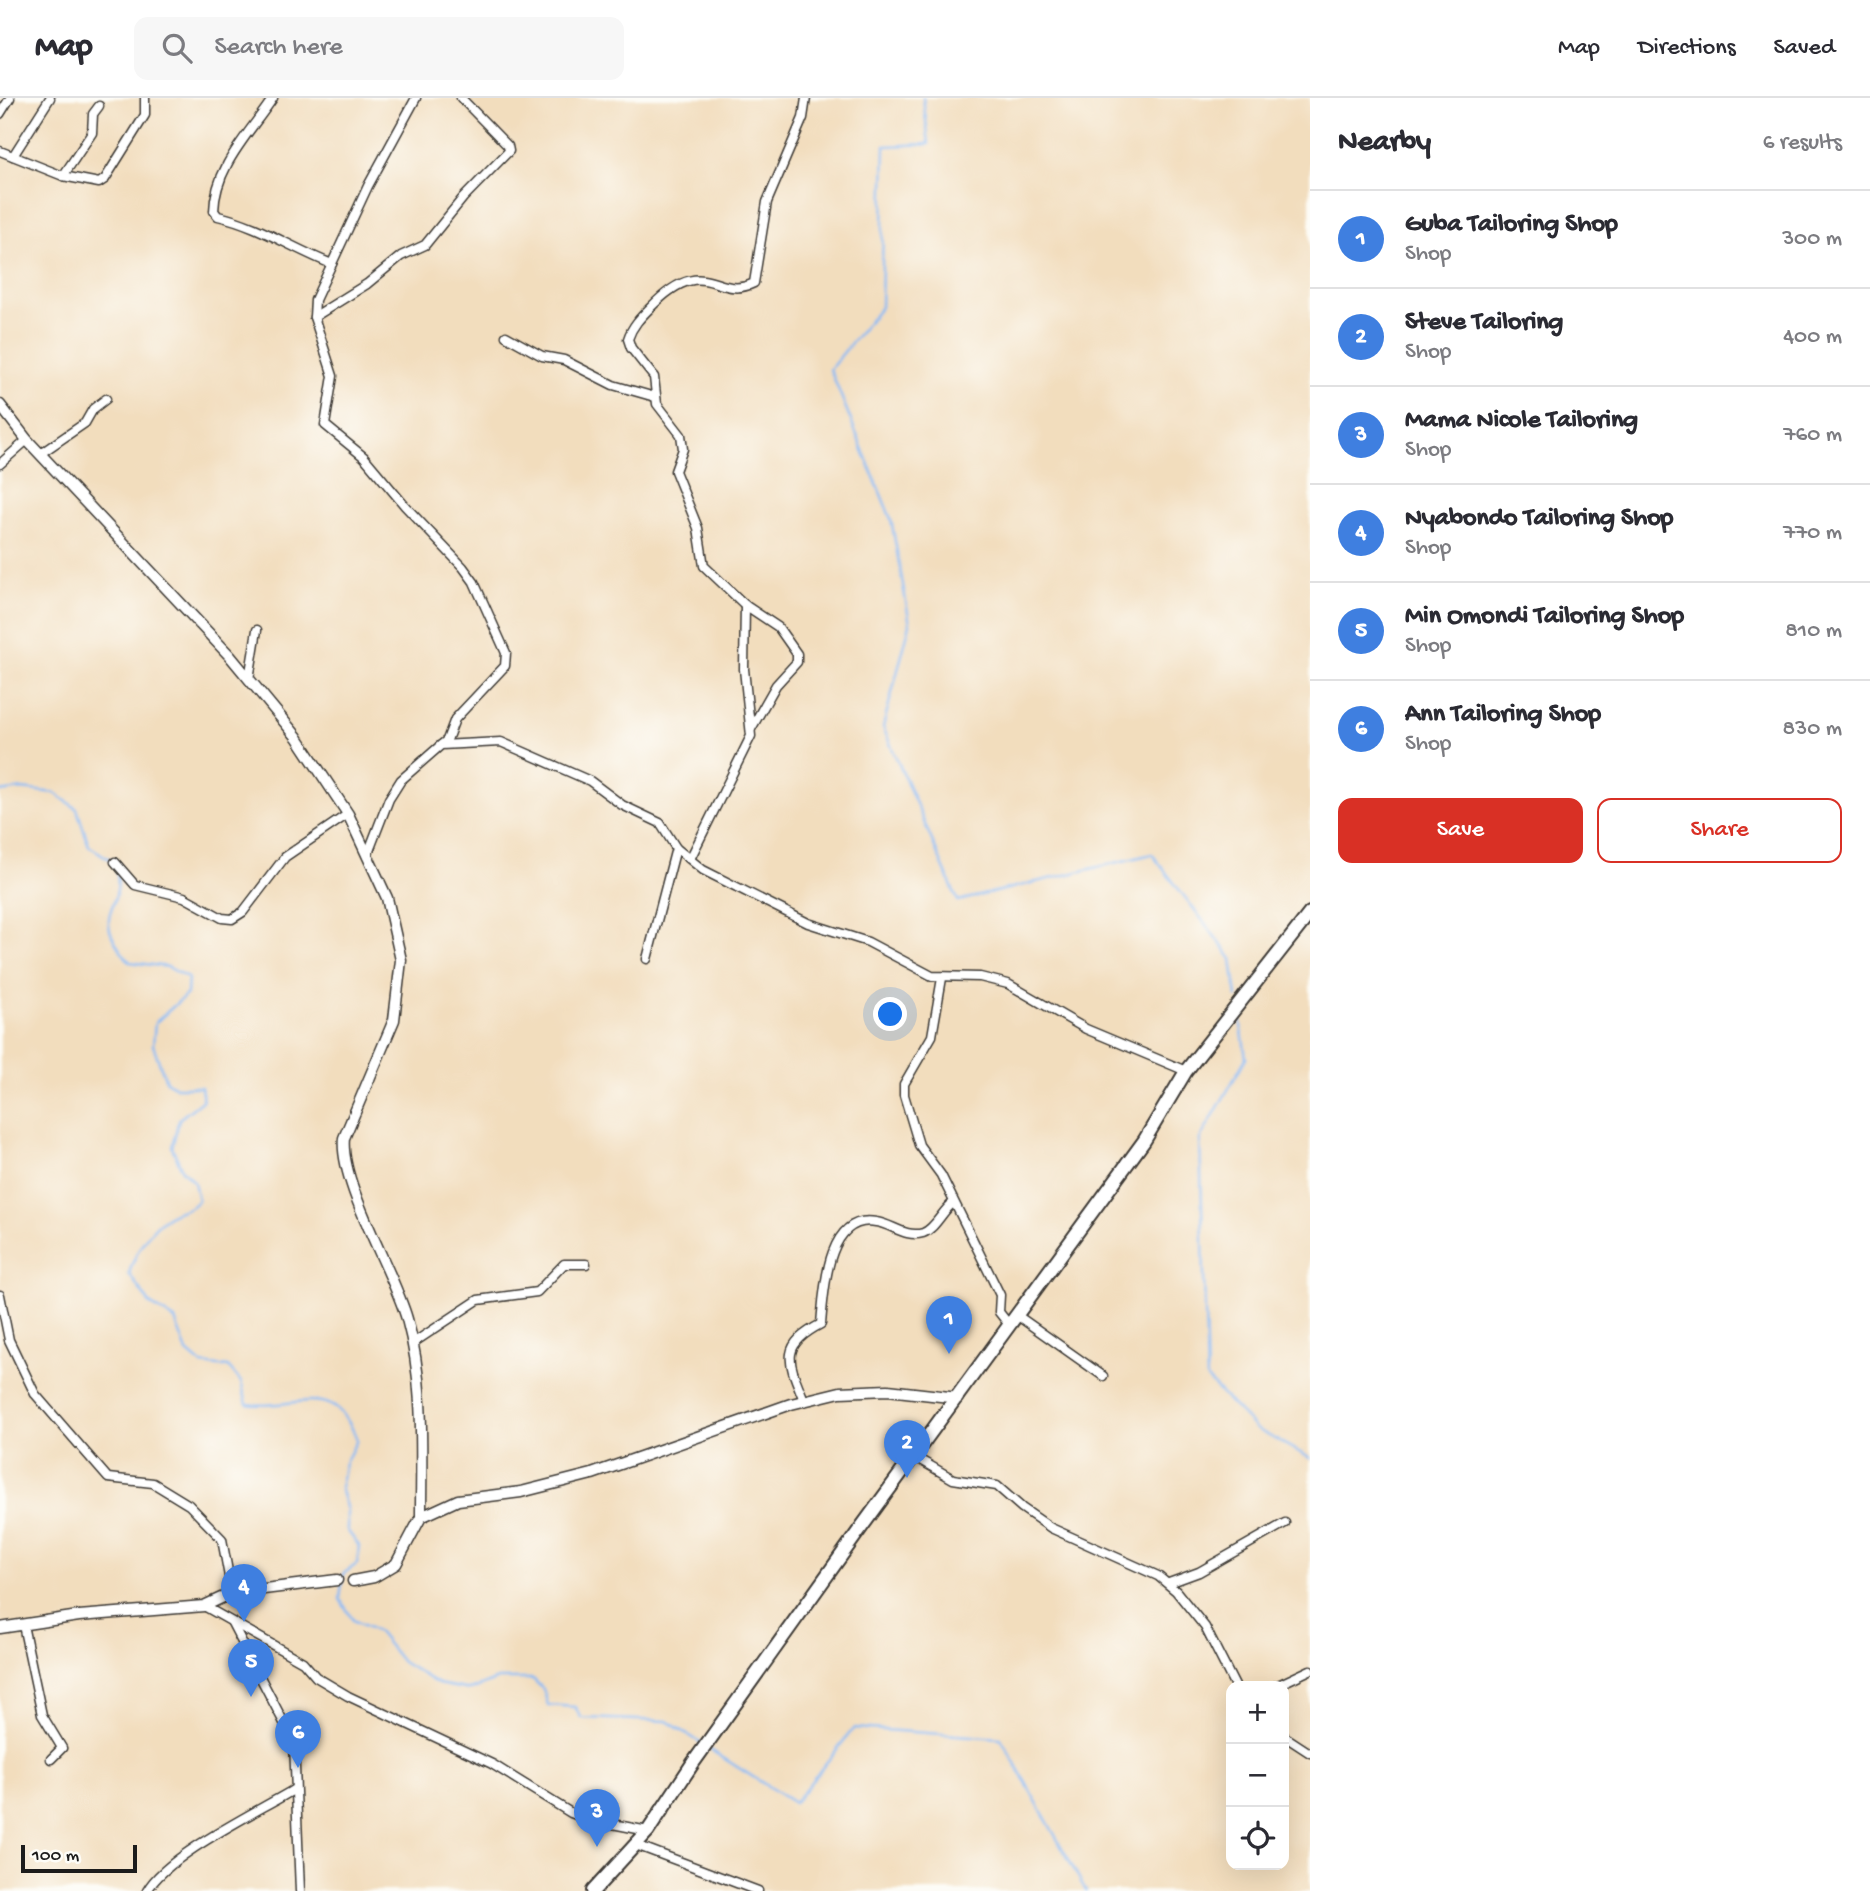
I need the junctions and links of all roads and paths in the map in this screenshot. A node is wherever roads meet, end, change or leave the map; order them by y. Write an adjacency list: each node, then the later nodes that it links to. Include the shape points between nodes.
1 (10, 98): 9 (street)
2 (50, 98): 11 (street)
3 (273, 98): 13 (street, via 235,151 214,211)
4 (416, 98): 13 (street)
5 (461, 98): 14 (street, via 509,151 425,245 401,256)
6 (806, 98): 16 (street, via 803,118 767,202 754,284 737,287 704,279 685,280 660,298 629,333 631,348 656,381)
7 (145, 99): 12 (street, via 145,115 106,179 96,184)
8 (99, 106): 12 (street, via 93,114 92,133)
9 (0, 114)
10 (0, 151): 11 (street)
11 (13, 156): 12 (street)
12 (63, 176)
13 (332, 264): 14 (street, via 315,300)
14 (314, 317): 26 (street, via 333,376 325,425 364,457 463,566 506,653 505,666 462,710)
15 (506, 336): 16 (street, via 542,356 564,360 613,385)
16 (655, 397): 22 (street, via 681,435 675,471 698,528 704,566)
17 (106, 399): 20 (street, via 85,423)
18 (0, 405): 19 (street)
19 (27, 440): 20 (street); 21 (street)
20 (40, 454): 24 (street)
21 (0, 464)
22 (745, 605): 25 (street, via 744,669); 25 (street, via 778,627 798,656)
23 (257, 629): 24 (street)
24 (249, 679): 27 (street, via 297,737)
25 (751, 729): 30 (street)
26 (441, 745): 28 (street, via 501,742 590,781 622,806 660,824); 29 (street, via 401,780)
27 (348, 814): 29 (street); 31 (street, via 285,857 243,912 232,919 184,897 135,885)
28 (676, 848): 30 (street); 33 (street)
29 (367, 856): 40 (street, via 387,898 397,934 401,977 394,1020 344,1138 344,1152)
30 (691, 857): 34 (street, via 722,881 808,923 868,942)
31 (115, 862)
32 (1310, 913): 35 (main road)
33 (647, 959)
34 (942, 978): 35 (street, via 980,977 1008,984 1086,1029); 36 (street, via 932,1037 903,1088 919,1145 941,1175)
35 (1186, 1071): 39 (main road, via 1143,1141)
36 (953, 1203): 39 (street, via 1000,1295 999,1312); 43 (street, via 924,1233 901,1232 874,1221 855,1226 839,1238 826,1276 821,1324 802,1332 792,1347 790,1366)
37 (586, 1264): 40 (street, via 564,1265 537,1292 478,1300)
38 (0, 1295): 50 (street, via 9,1340 43,1405 108,1478 153,1483 189,1505 222,1539)
39 (1014, 1321): 41 (street); 42 (main road)
40 (413, 1343): 45 (street, via 420,1386)
41 (1103, 1376)
42 (958, 1398): 43 (street, via 853,1390); 44 (main road)
43 (804, 1400): 45 (street, via 592,1474 521,1492 458,1500)
44 (915, 1457): 49 (street, via 954,1479 997,1486 1051,1528); 62 (main road)
45 (421, 1517): 48 (street, via 396,1564 374,1577)
46 (1284, 1523): 49 (street, via 1199,1572)
47 (337, 1580): 48 (street); 50 (street)
48 (353, 1581)
49 (1169, 1583): 56 (street, via 1205,1627)
50 (232, 1593): 51 (street)
51 (204, 1605): 52 (street); 53 (street)
52 (232, 1622): 61 (street, via 291,1734); 62 (street, via 303,1662 316,1677 348,1696 492,1764 570,1813)
53 (23, 1625): 54 (street); 60 (street, via 43,1715 62,1748)
54 (0, 1628)
55 (1310, 1670): 57 (street)
56 (1232, 1681)
57 (1287, 1681)
58 (1289, 1739): 59 (street)
59 (1310, 1754)
60 (51, 1759)
61 (295, 1789): 63 (street, via 172,1864); 64 (street)
62 (640, 1836): 65 (main road); 66 (street)
63 (147, 1891)
64 (300, 1891)
65 (593, 1891)
66 (758, 1891)

